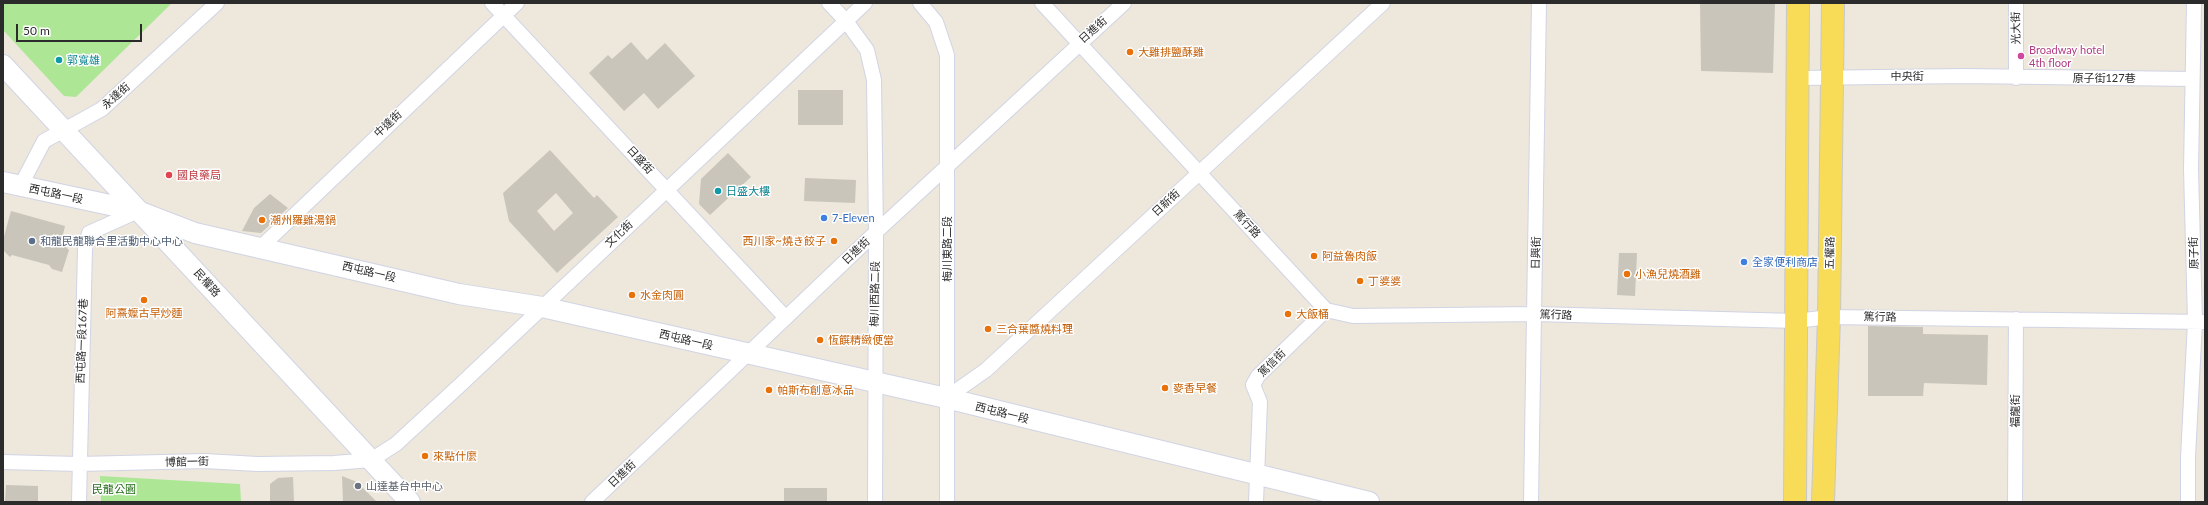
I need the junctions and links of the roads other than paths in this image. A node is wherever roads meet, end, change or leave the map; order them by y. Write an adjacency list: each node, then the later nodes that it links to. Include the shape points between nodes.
1 (216, 3): 23 (street, 永達街, via 102,109)
2 (492, 3): 15 (street, 日盛街)
3 (517, 3): 15 (street, 中達街)
4 (829, 3): 16 (street, 梅川西路二段)
5 (865, 3): 16 (street, 文化街)
6 (920, 3): 24 (street, 梅川東路二段, via 936,22 947,55)
7 (1042, 3): 17 (street, 篤行路)
8 (1124, 3): 17 (street, 日進街)
9 (1383, 3): 25 (street, 日新街)
10 (1539, 3): 33 (street, 日興街)
11 (1798, 3): 20 (main road)
12 (1833, 3): 19 (main road, 五權路)
13 (2016, 3): 21 (street, 光大街)
14 (2194, 3): 22 (street, 原子街)
15 (504, 15): 27 (street, 日盛街); 30 (street, 中達街)
16 (846, 21): 27 (street, 文化街); 29 (street, 梅川西路二段, via 866,50 874,80)
17 (1079, 42): 24 (street, 日進街); 25 (street, 篤行路)
18 (3, 65): 23 (street, 民權路)
19 (1832, 76): 20 (street, 中央街); 21 (street, 中央街); 34 (main road, 五權路)
20 (1798, 78): 37 (main road)
21 (2016, 78): 22 (street, 原子街127巷)
22 (2192, 79): 38 (street, 原子街, via 2191,169)
23 (64, 132): 26 (street, 永達街, via 44,141); 28 (street, 民權路)
24 (947, 166): 29 (street, 日進街); 41 (street, 梅川東路二段)
25 (1200, 172): 32 (street, 篤行路); 41 (street, 日新街, via 986,370)
26 (11, 185): 28 (street, 西屯路一段)
27 (667, 188): 31 (street, 文化街); 35 (street, 日盛街)
28 (138, 211): 30 (street, 西屯路一段, via 196,233); 42 (street, 民權路); 44 (street, 西屯路一段167巷, via 90,232 85,249)
29 (876, 232): 35 (street, 日進街); 40 (street, 梅川西路二段)
30 (261, 247): 31 (street, 西屯路一段, via 459,294)
31 (542, 307): 39 (street, 西屯路一段); 42 (street, 文化街, via 402,439)
32 (1326, 310): 33 (street, 篤行路, via 1353,316); 45 (street, 篤信街, via 1258,376 1253,385 1260,402)
33 (1535, 314): 37 (street, 篤行路); 53 (street, 日興街)
34 (1829, 317): 36 (street, 篤行路); 37 (street, 篤行路); 55 (main road, 五權路)
35 (786, 318): 39 (street, 日進街)
36 (2016, 319): 38 (street, 篤行路); 56 (street, 福龍街)
37 (1796, 321): 54 (main road)
38 (2200, 322): 57 (street, 原子街, via 2188,457)
39 (748, 354): 40 (street, 西屯路一段); 48 (street, 日進街)
40 (874, 382): 41 (street, 西屯路一段); 49 (street, 梅川西路二段)
41 (946, 398): 45 (street, 西屯路一段); 50 (street, 梅川東路二段)
42 (370, 460): 44 (street, 博館一街, via 334,463 257,464 205,461); 47 (street, 民權路)
43 (3, 462): 44 (street, 博館一街)
44 (78, 464): 46 (street, 西屯路一段167巷)
45 (1258, 476): 51 (street, 篤信街); 52 (street, 西屯路一段)
46 (79, 502)
47 (410, 502)
48 (592, 502)
49 (875, 502)
50 (947, 502)
51 (1256, 502)
52 (1369, 502)
53 (1532, 502)
54 (1795, 502)
55 (1823, 502)
56 (2015, 502)
57 (2188, 502)

